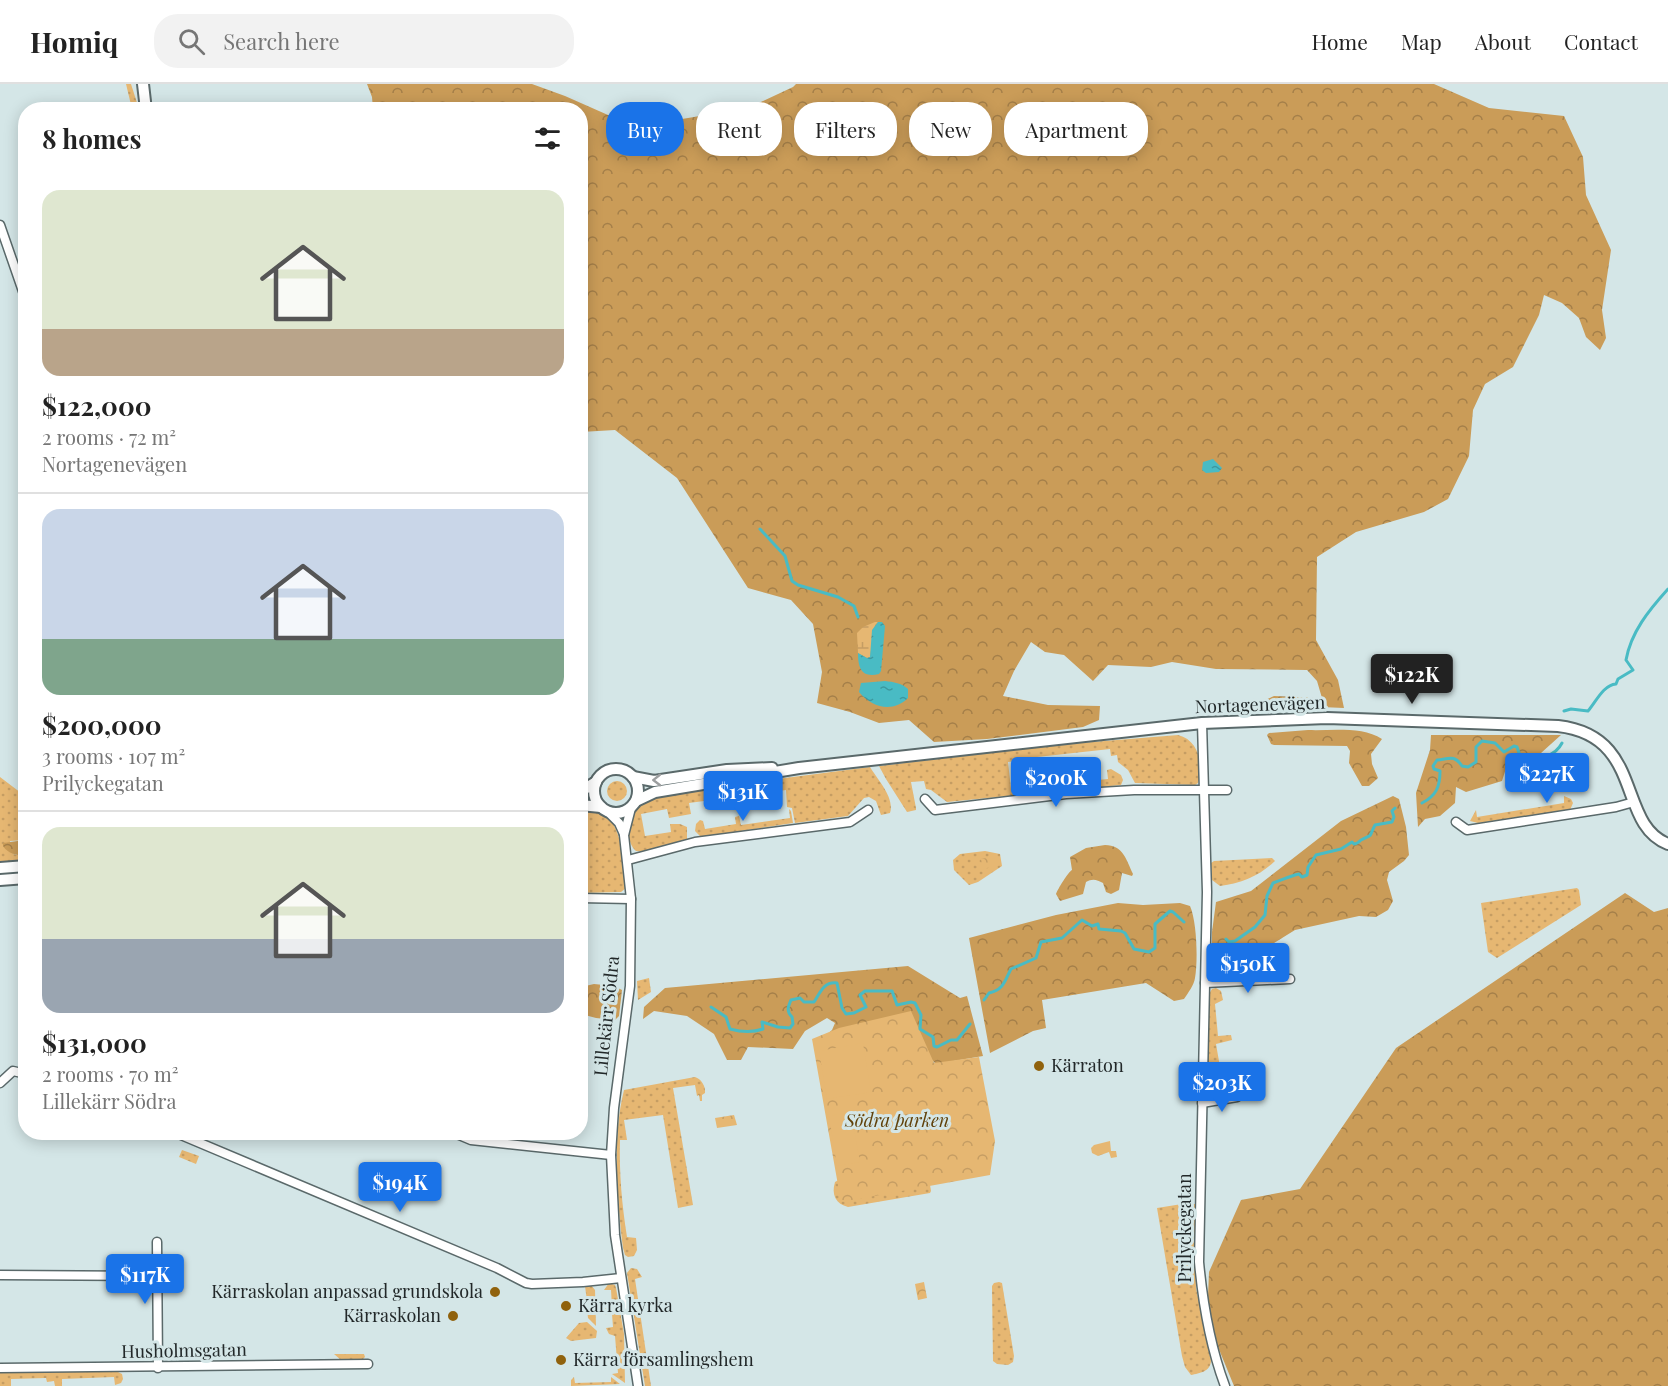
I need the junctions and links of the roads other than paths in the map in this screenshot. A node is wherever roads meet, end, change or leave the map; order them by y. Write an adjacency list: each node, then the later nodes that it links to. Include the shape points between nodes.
1 (143, 84): 2 (street)
2 (145, 102)
3 (0, 225): 4 (street)
4 (18, 277)
5 (1202, 723): 6 (street, Nortagenevägen); 11 (street, Prilyckegatan); 13 (street, Nortagenevägen, via 1346,718 1566,727 1586,734 1606,748 1621,768)
6 (799, 768): 7 (street, Nortagenevägen, one-way to 7, via 727,770 654,781); 14 (street, Nortagenevägen, via 655,792)
7 (633, 777): 8 (street, Nortagenevägen, via 613,770); 14 (street, via 638,788)
8 (596, 782): 9 (street, Nortagenevägen); 16 (street, via 595,795)
9 (588, 787)
10 (1227, 790): 11 (street)
11 (1205, 791): 12 (street, via 1066,794 934,810); 29 (street, Prilyckegatan)
12 (925, 799)
13 (1634, 802): 18 (street, via 1467,830); 20 (street, Nortagenevägen, via 1652,834)
14 (633, 805): 16 (street, Nortagenevägen, via 620,813); 19 (street, Lillekärr Södra)
15 (588, 806): 16 (street, Nortagenevägen)
16 (605, 809): 19 (street, Lillekärr Södra, via 619,823)
17 (868, 810): 21 (street, via 850,822 695,842)
18 (1456, 822)
19 (624, 835): 21 (street, Lillekärr Södra)
20 (1666, 843)
21 (628, 860): 27 (street, Lillekärr Södra)
22 (18, 867): 23 (street)
23 (0, 868)
24 (18, 879): 25 (street)
25 (0, 880)
26 (588, 898): 27 (street)
27 (632, 898): 37 (street, Lillekärr Södra, via 630,986)
28 (1290, 979): 29 (street)
29 (1205, 983): 33 (street, Prilyckegatan)
30 (18, 1072): 31 (street, via 13,1071)
31 (0, 1083)
32 (1238, 1097): 33 (street)
33 (1202, 1103): 46 (street, Prilyckegatan, via 1199,1262 1208,1332)
34 (193, 1140): 41 (street, via 526,1283)
35 (471, 1140): 36 (street)
36 (494, 1142): 37 (street)
37 (611, 1155): 41 (street, Lillekärr Södra)
38 (157, 1242): 40 (street)
39 (0, 1275): 40 (street)
40 (158, 1276): 44 (street)
41 (621, 1278): 45 (street, Lillekärr Södra)
42 (368, 1364): 44 (street, Husholmsgatan)
43 (0, 1368): 44 (street, Husholmsgatan)
44 (158, 1368)
45 (638, 1386)
46 (1225, 1386)

